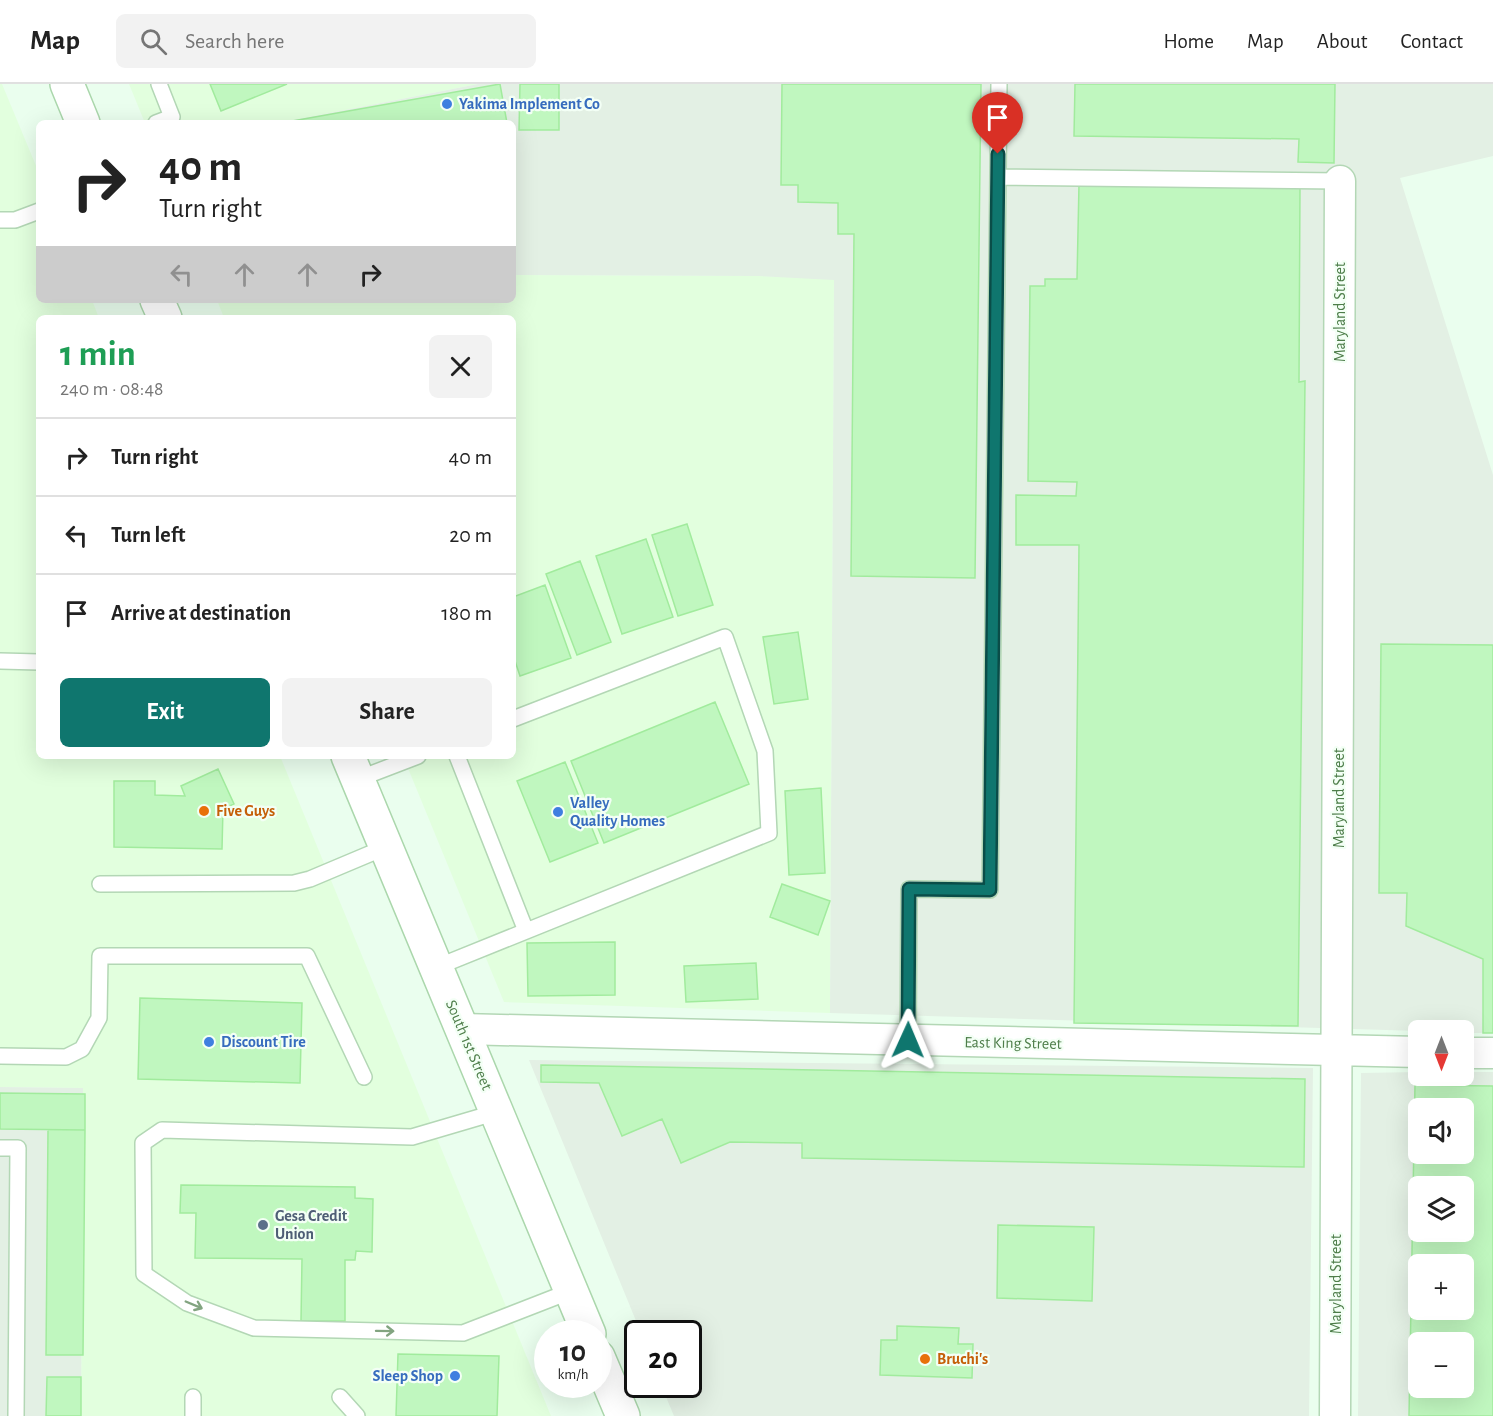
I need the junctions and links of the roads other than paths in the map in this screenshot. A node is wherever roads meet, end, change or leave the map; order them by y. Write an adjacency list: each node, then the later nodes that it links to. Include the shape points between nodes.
1 (67, 84): 4 (main road)
2 (159, 84): 5 (lane, via 172,117)
3 (999, 84): 6 (lane)
4 (82, 120)
5 (164, 120)
6 (998, 177): 7 (lane); 21 (lane, via 990,890 909,889)
7 (1340, 181): 22 (street, Maryland Street)
8 (36, 212): 9 (lane, via 15,220)
9 (0, 220)
10 (0, 661): 11 (lane)
11 (36, 662)
12 (516, 718): 18 (lane, via 725,637 765,751 769,833)
13 (402, 759): 15 (lane)
14 (458, 759): 18 (lane)
15 (353, 768): 16 (main road, South 1st Street)
16 (386, 847): 17 (lane, via 294,883); 19 (main road, South 1st Street)
17 (100, 884)
18 (526, 931): 19 (lane)
19 (436, 967): 20 (main road, South 1st Street)
20 (462, 1029): 21 (street, East King Street); 28 (main road, South 1st Street)
21 (908, 1040): 22 (street, East King Street)
22 (1338, 1051): 23 (street, East King Street); 39 (street, Maryland Street)
23 (1408, 1052)
24 (1474, 1053): 25 (street)
25 (1493, 1053)
26 (0, 1056): 27 (lane, via 66,1057 82,1049 99,1017 100,956 307,956)
27 (364, 1077)
28 (497, 1112): 30 (main road, South 1st Street); 30 (lane, one-way to 30, via 412,1137 162,1130 143,1143 144,1274 187,1303 254,1328 464,1333)
29 (0, 1148): 35 (lane, via 18,1148)
30 (571, 1291): 31 (main road, South 1st Street)
31 (583, 1320)
32 (612, 1390): 38 (main road)
33 (340, 1396): 37 (lane)
34 (193, 1397): 36 (lane)
35 (16, 1416)
36 (193, 1416)
37 (357, 1416)
38 (623, 1416)
39 (1335, 1416)

